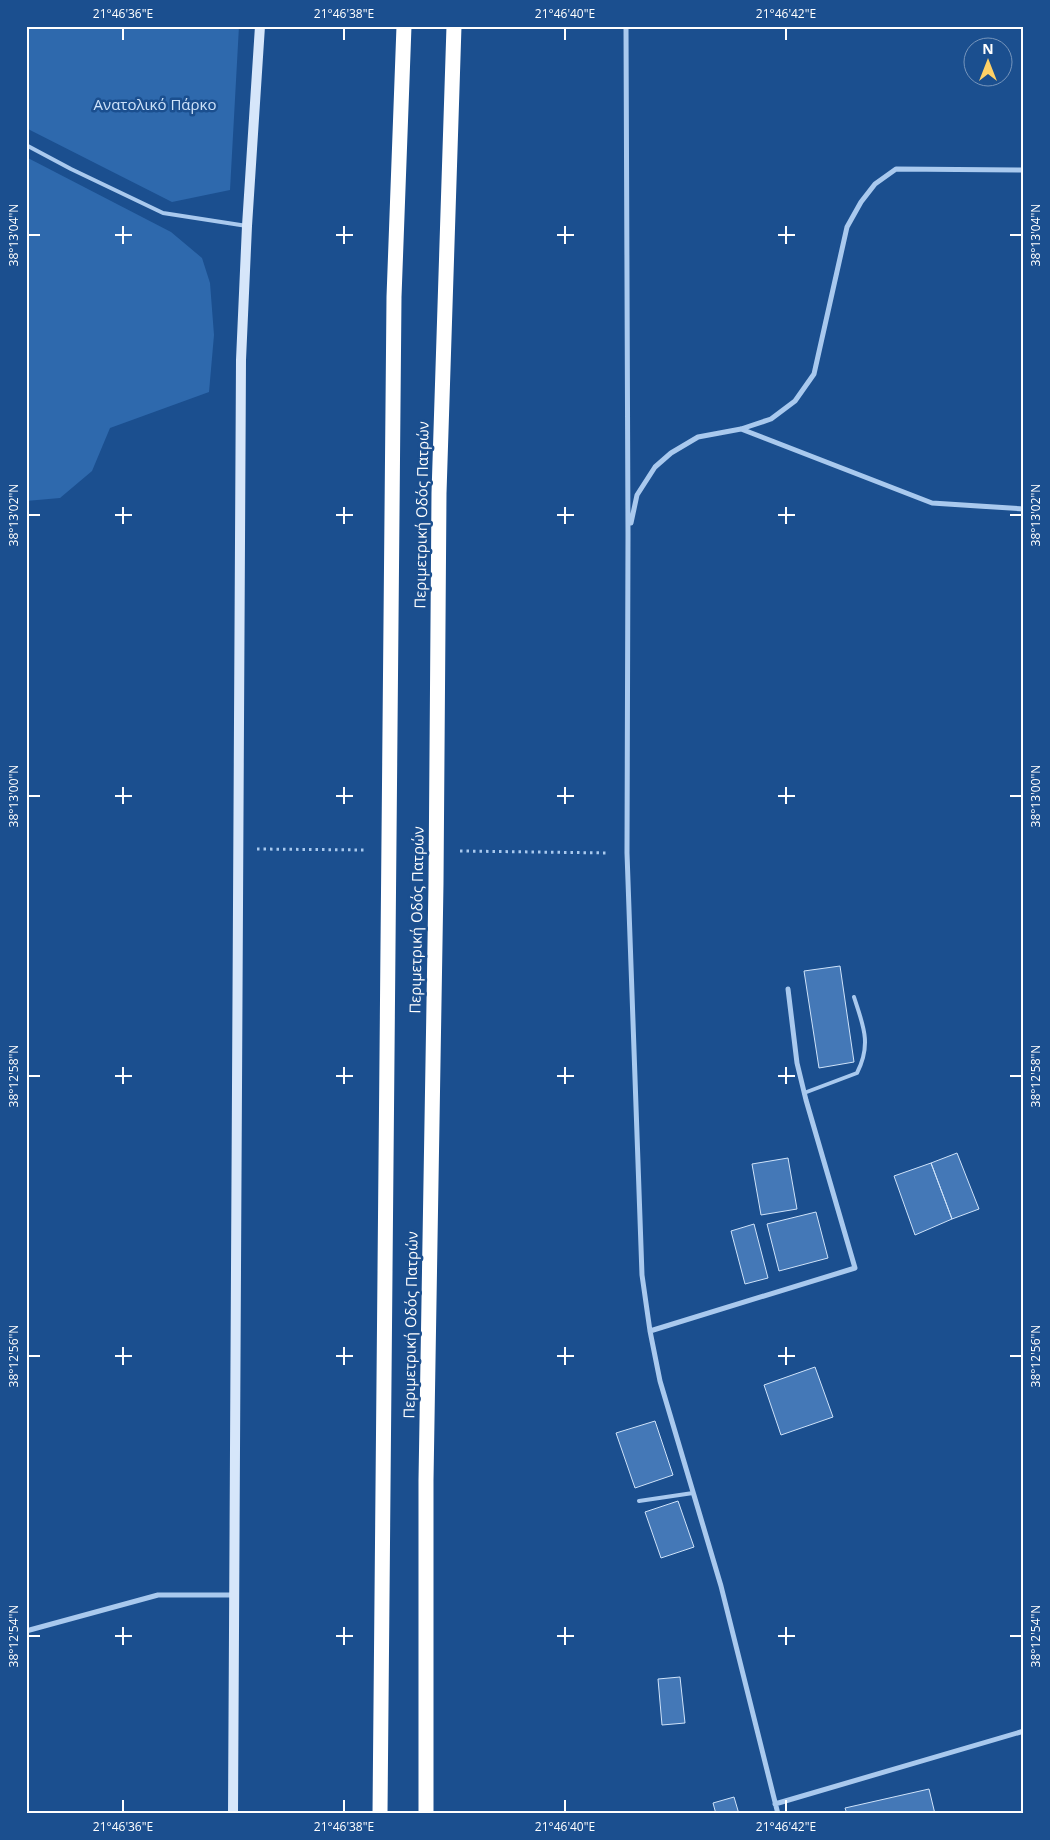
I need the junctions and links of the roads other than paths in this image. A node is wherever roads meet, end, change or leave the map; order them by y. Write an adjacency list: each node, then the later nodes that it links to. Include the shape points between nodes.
1 (260, 26): 7 (street)
2 (404, 26): 22 (highway, Περιμετρική Οδός Πατρών, via 394,297)
3 (454, 26): 23 (highway, Περιμετρική Οδός Πατρών, via 439,493 426,1480)
4 (626, 26): 10 (street)
5 (26, 145): 7 (lane, via 163,213)
6 (1024, 170): 8 (street, via 896,168 874,184 847,227 814,374 795,400 783,410 771,419)
7 (247, 226): 17 (street, via 241,360)
8 (741, 429): 9 (street, via 932,503); 10 (street, via 698,437 655,467 637,495)
9 (1024, 509)
10 (628, 535): 14 (street, via 627,853 642,1275)
11 (788, 990): 13 (street)
12 (854, 996): 13 (lane, via 866,1033 863,1061 857,1073)
13 (804, 1093): 14 (street, via 855,1268)
14 (650, 1331): 15 (street, via 660,1381)
15 (693, 1493): 16 (lane); 20 (street)
16 (639, 1501)
17 (235, 1595): 18 (street, via 158,1595); 21 (street)
18 (26, 1631)
19 (1024, 1732): 20 (street)
20 (775, 1804): 24 (street)
21 (233, 1814)
22 (380, 1814)
23 (426, 1814)
24 (778, 1814)

